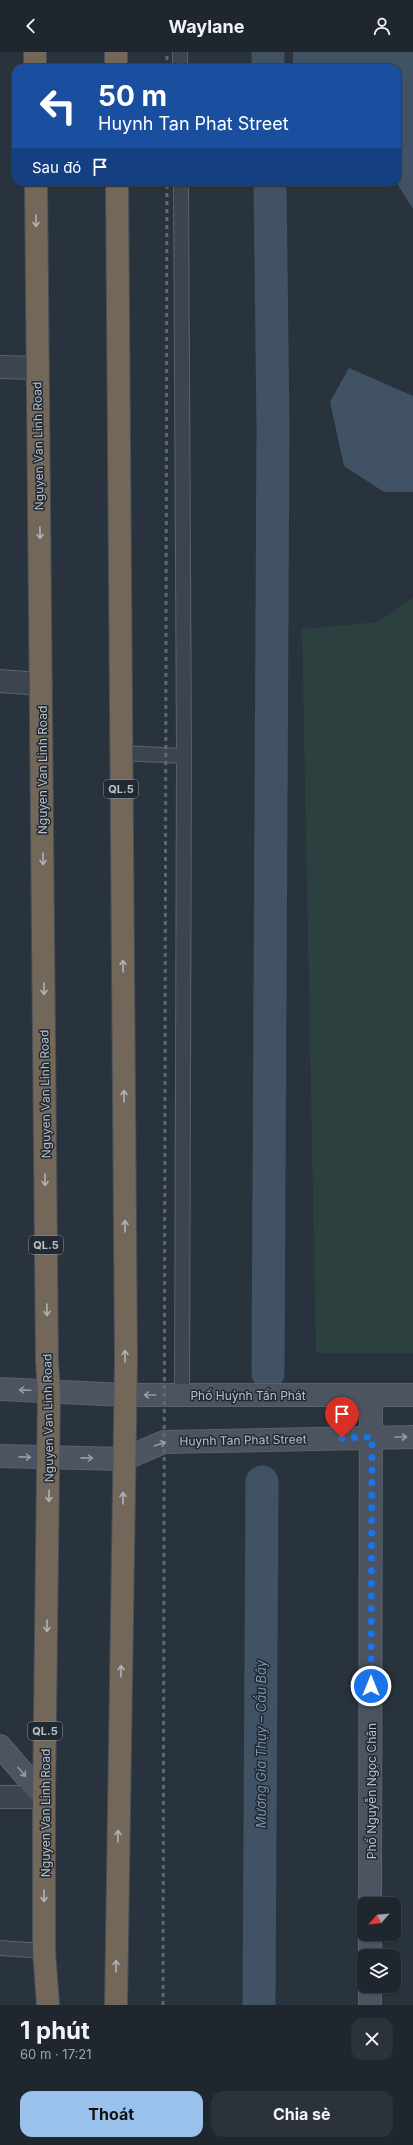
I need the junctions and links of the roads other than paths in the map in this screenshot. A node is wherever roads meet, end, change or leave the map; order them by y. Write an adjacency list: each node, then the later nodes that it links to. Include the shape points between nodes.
1 (35, 52): 4 (highway)
2 (116, 52): 5 (highway)
3 (180, 52): 6 (lane)
4 (35, 64)
5 (116, 64)
6 (180, 64)
7 (36, 186): 11 (highway, Nguyen Van Linh Road / QL.5, one-way to 11)
8 (117, 186): 14 (highway, QL.5)
9 (181, 186): 15 (lane)
10 (0, 367): 11 (street)
11 (38, 368): 13 (highway, Nguyen Van Linh Road / QL.5, one-way to 13)
12 (0, 681): 13 (street)
13 (41, 684): 17 (highway, Nguyen Van Linh Road / QL.5, one-way to 17)
14 (121, 753): 15 (lane); 18 (highway, QL.5, one-way to 14)
15 (184, 756): 19 (lane)
16 (0, 1389): 17 (street, Phố Huỳnh Tấn Phát, one-way to 16)
17 (49, 1391): 18 (street, Phố Huỳnh Tấn Phát); 25 (highway, Nguyen Van Linh Road / QL.5)
18 (124, 1395): 19 (street, Phố Huỳnh Tấn Phát, one-way to 18); 26 (highway, QL.5)
19 (182, 1395): 20 (street, Phố Huỳnh Tấn Phát)
20 (371, 1395): 21 (street); 22 (street, Phố Nguyễn Ngọc Chân)
21 (413, 1395)
22 (372, 1437): 23 (street, Huynh Tan Phat Street, one-way to 23); 26 (street, Huynh Tan Phat Street, one-way to 22, via 164,1442); 30 (street, Phố Nguyễn Ngọc Chân)
23 (413, 1437)
24 (0, 1456): 25 (street, one-way to 25)
25 (49, 1457): 26 (street, one-way to 26); 29 (highway, Nguyen Van Linh Road / QL.5, one-way to 29)
26 (124, 1459): 35 (highway, QL.5, one-way to 26)
27 (0, 1746): 29 (street, one-way to 29)
28 (0, 1797): 29 (street)
29 (44, 1797): 32 (highway, Nguyen Van Linh Road / QL.5, one-way to 32)
30 (370, 1897)
31 (0, 1948): 32 (lane)
32 (44, 1951): 34 (highway, Nguyen Van Linh Road / QL.5)
33 (370, 1993): 36 (street)
34 (48, 2005)
35 (116, 2005)
36 (370, 2005)

